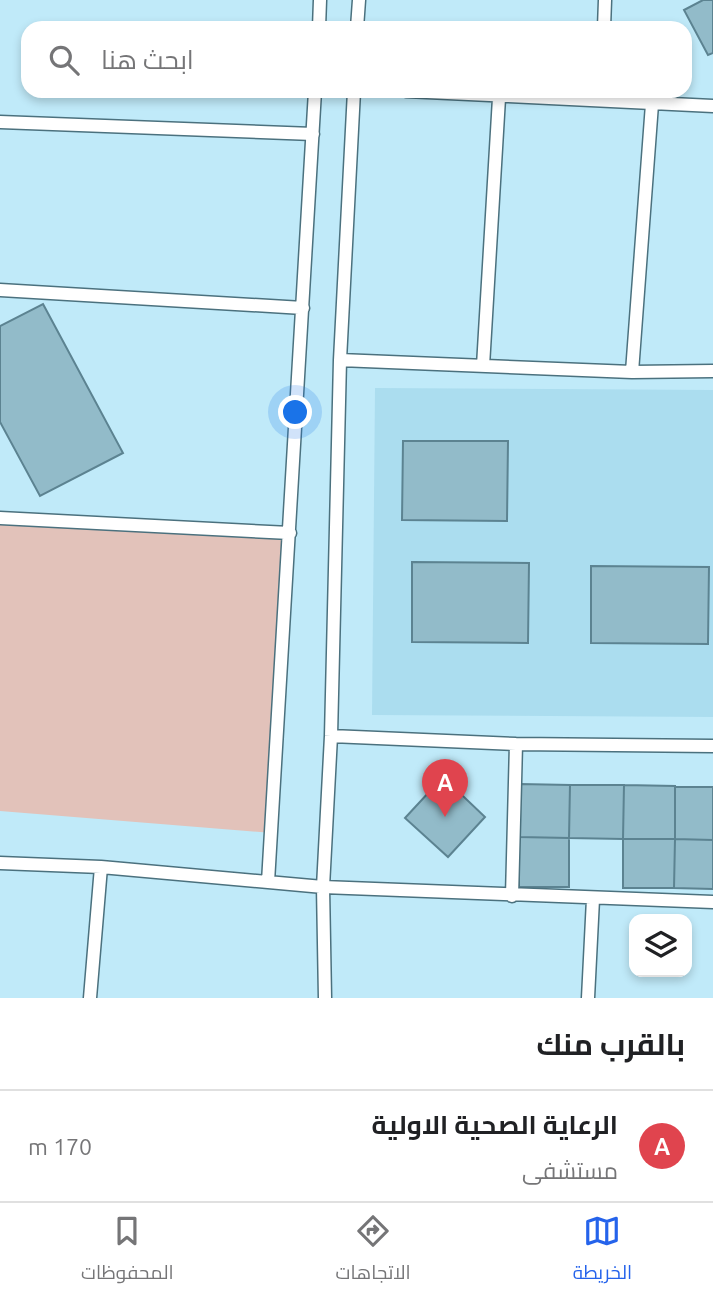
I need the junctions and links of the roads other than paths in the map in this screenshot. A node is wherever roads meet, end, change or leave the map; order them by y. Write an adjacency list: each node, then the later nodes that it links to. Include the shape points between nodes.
1 (320, 0): 4 (street)
2 (359, 0): 5 (street)
3 (605, 0): 6 (street)
4 (319, 21)
5 (358, 21)
6 (604, 21)
7 (315, 98): 14 (street)
8 (354, 98): 17 (street)
9 (499, 98): 18 (street)
10 (614, 98): 11 (street)
11 (652, 104): 12 (street); 20 (street)
12 (713, 106)
13 (0, 122): 14 (street)
14 (313, 134): 16 (street)
15 (0, 290): 16 (street)
16 (303, 308): 22 (street)
17 (340, 360): 18 (street); 23 (street)
18 (483, 366): 20 (street)
19 (713, 371): 20 (street)
20 (632, 372)
21 (0, 518): 22 (street)
22 (290, 533): 28 (street)
23 (331, 736): 24 (street); 29 (street)
24 (516, 744): 25 (street); 30 (street)
25 (713, 746)
26 (0, 863): 27 (street)
27 (101, 867): 28 (street); 33 (street)
28 (268, 882): 29 (street)
29 (323, 887): 30 (street); 34 (street)
30 (512, 897): 31 (street)
31 (593, 899): 32 (street); 35 (street)
32 (713, 902)
33 (90, 998)
34 (325, 998)
35 (589, 998)

